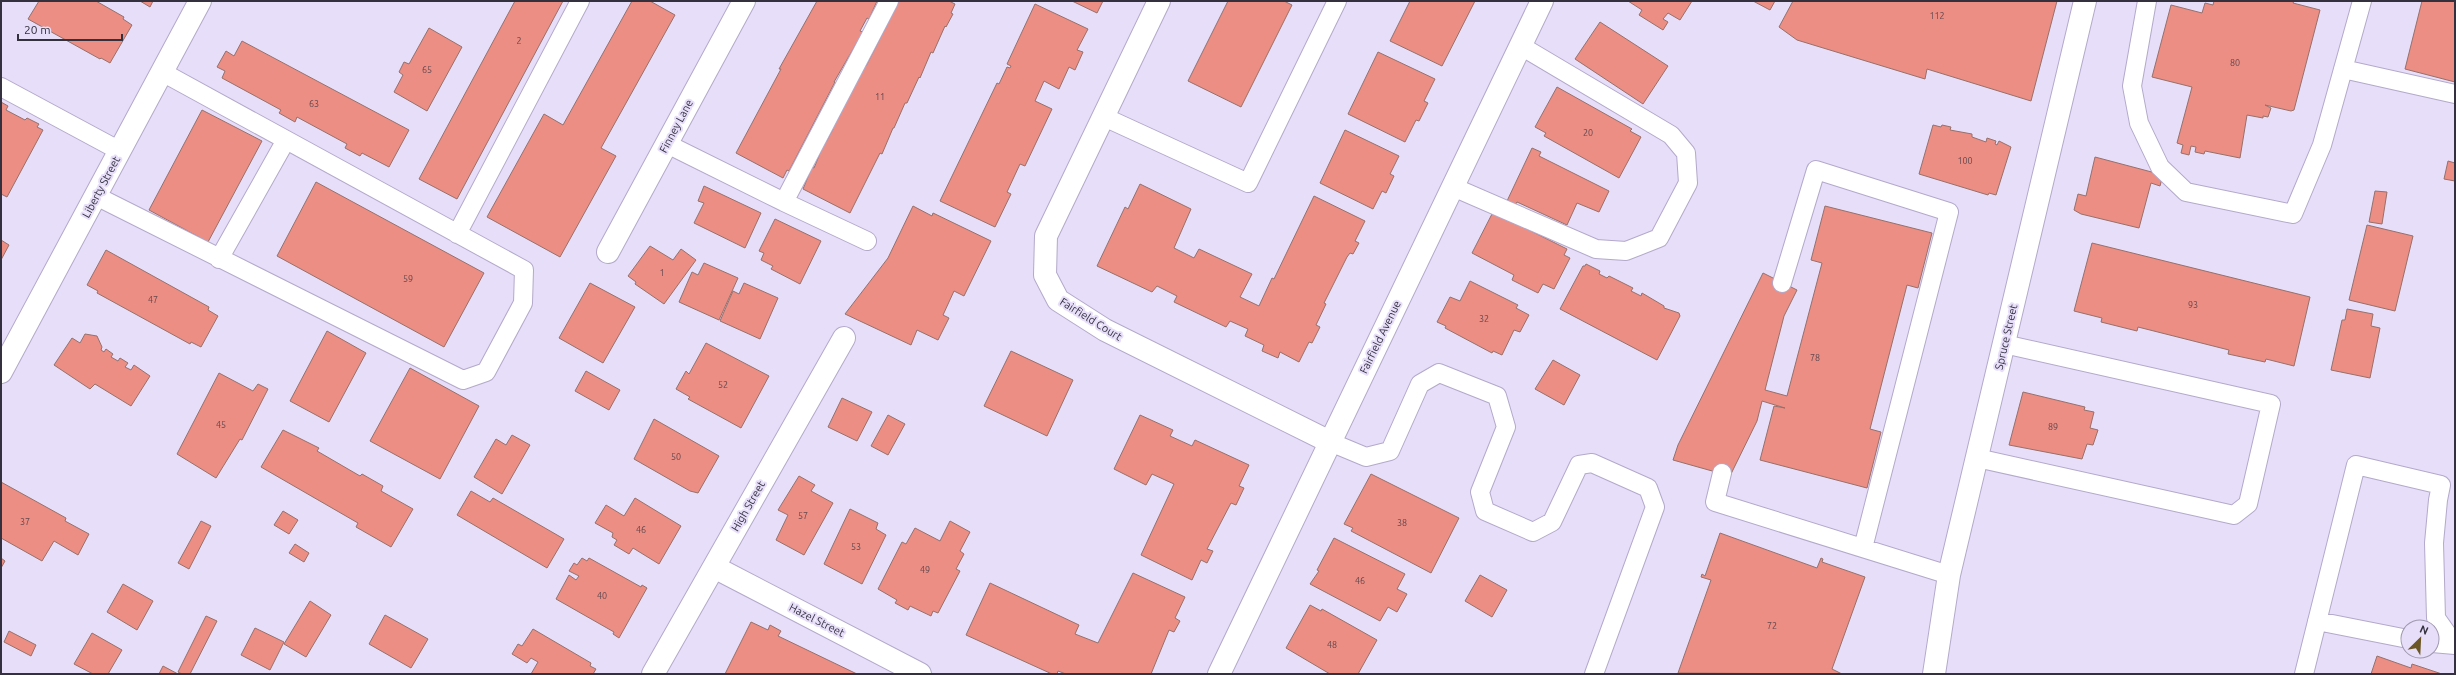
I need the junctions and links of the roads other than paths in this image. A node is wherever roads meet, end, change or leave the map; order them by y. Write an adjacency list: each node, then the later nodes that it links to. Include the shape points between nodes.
1 (200, 1): 13 (street, Liberty Street)
2 (580, 1): 23 (lane)
3 (744, 1): 18 (street, Finney Lane)
4 (889, 1): 22 (lane)
5 (1159, 1): 16 (street, Fairfield Court)
6 (1337, 1): 16 (lane, via 1248,182)
7 (1542, 1): 11 (street, Fairfield Avenue)
8 (2085, 1): 29 (street, Spruce Street)
9 (2147, 1): 12 (lane, via 2132,86 2139,123 2160,167 2186,192 2293,214 2322,145)
10 (2362, 1): 12 (lane)
11 (1521, 46): 20 (street, Fairfield Avenue); 20 (lane, via 1671,135 1686,153 1688,183 1659,238 1626,251 1596,249)
12 (2343, 69): 15 (lane)
13 (162, 72): 17 (lane); 19 (street, Liberty Street)
14 (1, 87): 19 (lane)
15 (2455, 94)
16 (1104, 117): 31 (street, Fairfield Court, via 1046,236 1045,275 1058,300 1105,330)
17 (286, 140): 23 (lane); 26 (lane)
18 (667, 144): 22 (lane); 25 (street, Finney Lane)
19 (120, 151): 21 (street, Liberty Street)
20 (1453, 187): 31 (street, Fairfield Avenue)
21 (96, 196): 26 (lane); 30 (street, Liberty Street)
22 (784, 202): 24 (lane)
23 (457, 234): 26 (lane, via 524,270 523,303 486,372 463,380)
24 (867, 241)
25 (608, 252)
26 (219, 259)
27 (1782, 283): 34 (lane, via 1816,170 1949,212)
28 (844, 338): 35 (street, High Street)
29 (2004, 344): 32 (street, Spruce Street); 32 (lane, via 2271,404 2248,504 2234,515)
30 (4, 358)
31 (1330, 442): 43 (street, Fairfield Avenue); 44 (lane, via 1366,457 1390,451 1420,384 1439,373 1497,396 1506,427 1480,492 1485,511 1533,532 1552,522 1579,465 1592,463 1648,488 1655,507)
32 (1977, 458): 36 (street, Spruce Street)
33 (1722, 473): 34 (lane, via 1715,502)
34 (1863, 548): 36 (lane)
35 (714, 567): 41 (street, High Street); 42 (street, Hazel Street)
36 (1949, 575): 45 (street, Spruce Street)
37 (2317, 621): 38 (lane); 40 (lane, via 2356,465 2441,485 2434,543 2436,618); 46 (lane)
38 (2400, 637)
39 (2440, 644): 40 (lane)
40 (2455, 645)
41 (653, 674)
42 (920, 674)
43 (1219, 674)
44 (1594, 674)
45 (1934, 674)
46 (2304, 674)

